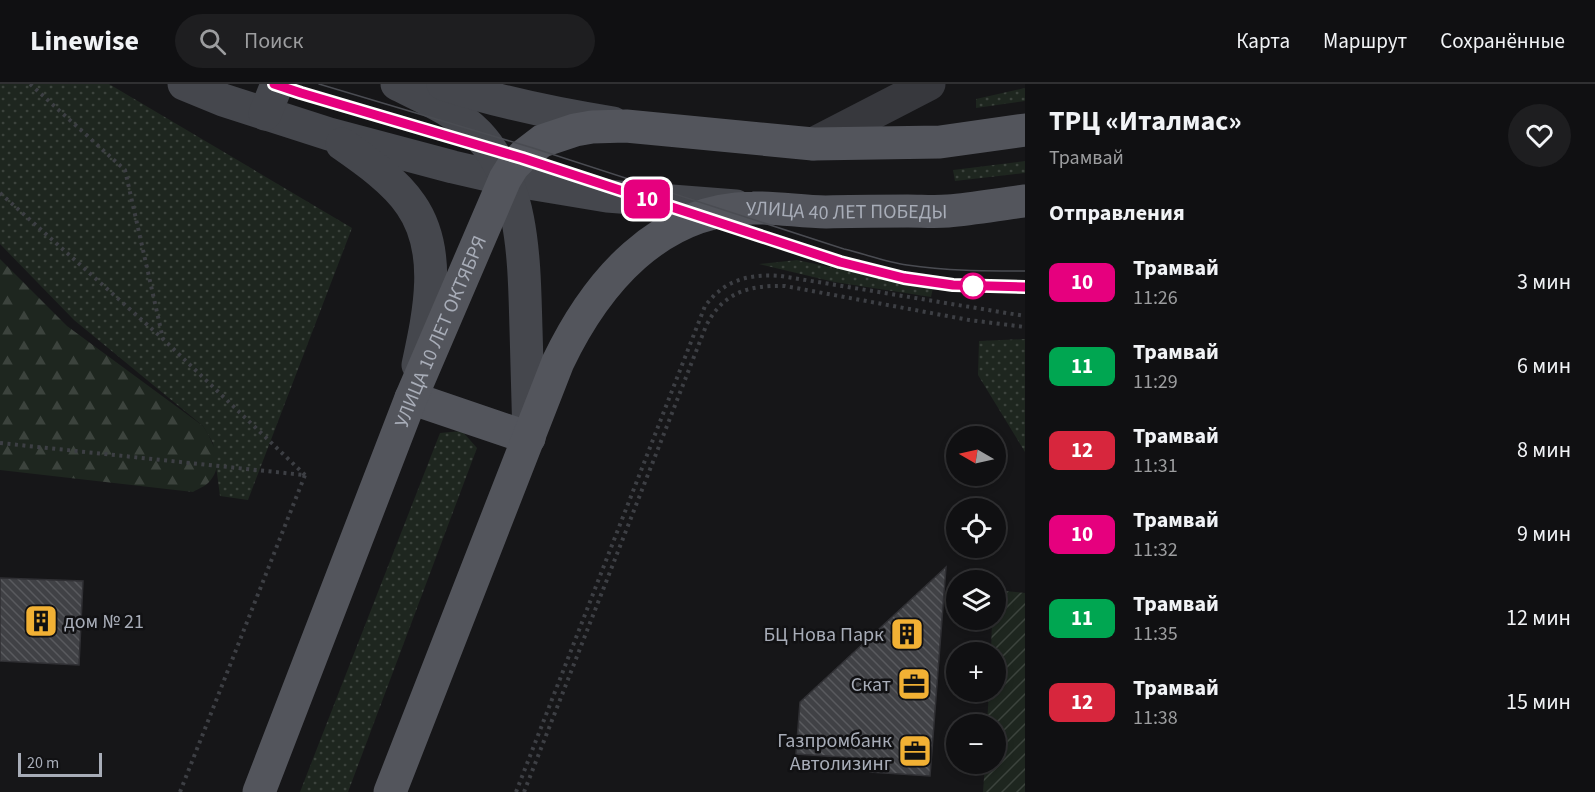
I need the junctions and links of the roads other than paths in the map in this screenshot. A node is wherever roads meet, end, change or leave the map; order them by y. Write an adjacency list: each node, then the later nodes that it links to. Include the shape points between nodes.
1 (184, 84): 5 (main road, УЛИЦА 40 ЛЕТ ПОБЕДЫ, via 223,100)
2 (397, 84): 10 (main road, via 469,125 489,148)
3 (443, 84): 6 (main road)
4 (929, 84): 9 (street)
5 (271, 99): 8 (main road, УЛИЦА 40 ЛЕТ ПОБЕДЫ)
6 (626, 126): 9 (main road, УЛИЦА 10 ЛЕТ ОКТЯБРЯ); 10 (main road, УЛИЦА 10 ЛЕТ ОКТЯБРЯ, via 584,128 542,141 513,166)
7 (1025, 130): 9 (main road, via 940,142)
8 (329, 134): 10 (main road, УЛИЦА 40 ЛЕТ ПОБЕДЫ); 13 (main road, via 395,186 411,204 423,227 430,256 431,287)
9 (813, 144)
10 (505, 179): 12 (main road, УЛИЦА 40 ЛЕТ ПОБЕДЫ, via 608,196); 13 (main road, УЛИЦА 10 ЛЕТ ОКТЯБРЯ); 14 (main road, via 516,208 524,258)
11 (1025, 201): 12 (main road, УЛИЦА 40 ЛЕТ ПОБЕДЫ, via 948,211 813,212)
12 (752, 208): 14 (main road, via 720,212 676,226 626,262 576,326)
13 (411, 398): 14 (main road); 15 (main road, УЛИЦА 10 ЛЕТ ОКТЯБРЯ)
14 (529, 438): 16 (main road)
15 (259, 792)
16 (390, 792)

